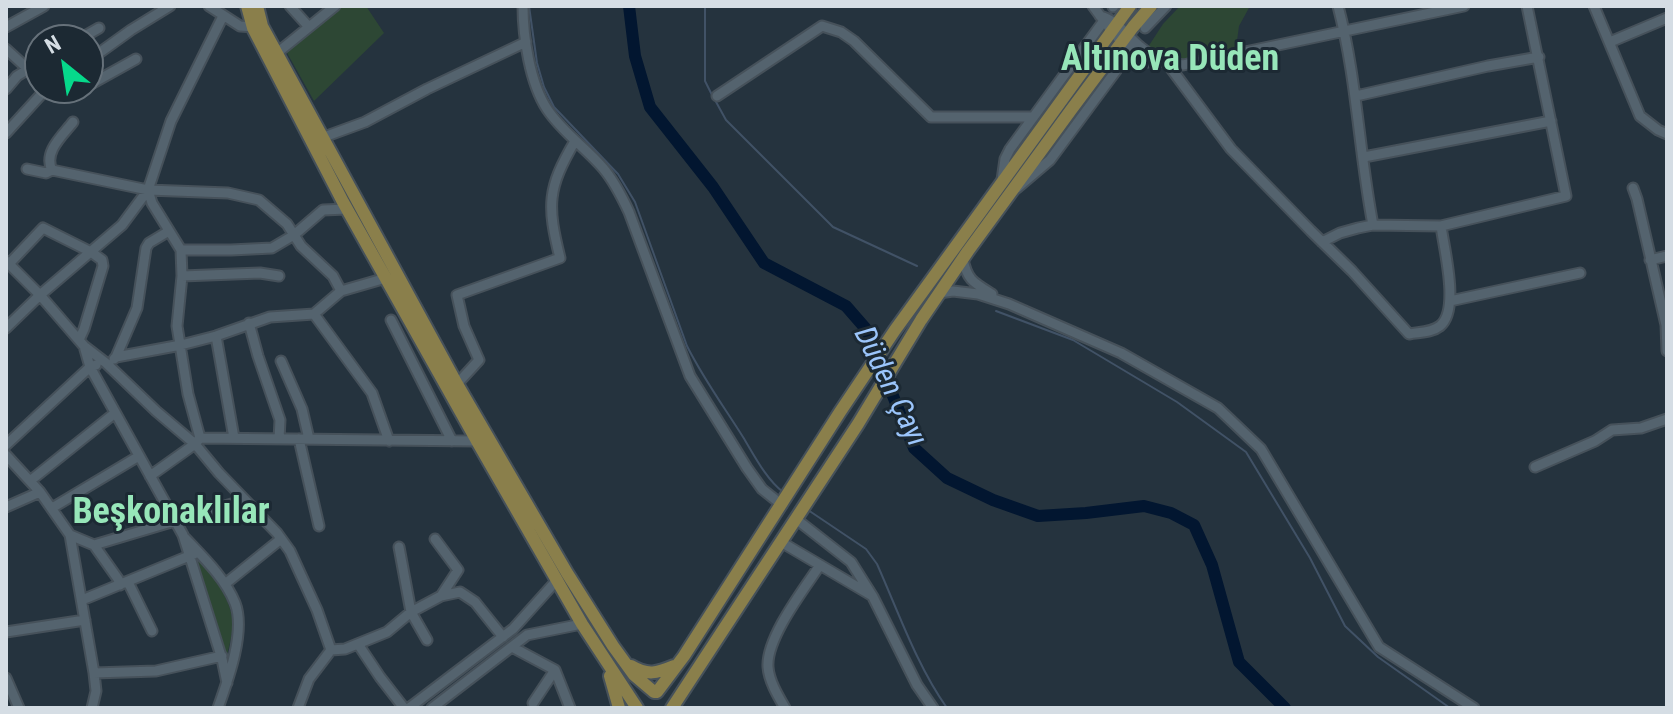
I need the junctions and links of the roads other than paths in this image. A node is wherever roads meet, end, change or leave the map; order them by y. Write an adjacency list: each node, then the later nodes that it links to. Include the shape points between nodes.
1 (44, 6): 20 (street)
2 (170, 6): 29 (street)
3 (209, 6): 17 (street)
4 (290, 6): 22 (street)
5 (335, 6): 22 (street)
6 (523, 6): 26 (street)
7 (1093, 6): 19 (street)
8 (1130, 6): 19 (main road)
9 (1151, 6): 25 (main road)
10 (1166, 6): 23 (street)
11 (1338, 6): 24 (street)
12 (1464, 6): 16 (street)
13 (1527, 6): 31 (street)
14 (1594, 6): 27 (street)
15 (252, 7): 21 (main road)
16 (1429, 10): 24 (street)
17 (223, 16): 21 (street, via 240,26); 55 (street, via 171,121)
18 (1667, 18): 27 (street)
19 (1108, 23): 25 (street); 43 (street); 53 (main road)
20 (6, 27)
21 (257, 27): 30 (main road); 57 (main road)
22 (309, 27): 30 (street)
23 (1145, 28)
24 (1345, 31): 35 (street, via 1183,65); 41 (street)
25 (1124, 38): 32 (street); 34 (street); 56 (main road)
26 (526, 42): 48 (street); 49 (street, via 540,96)
27 (1610, 42): 47 (street, via 1640,116)
28 (6, 49): 36 (street)
29 (104, 49)
30 (277, 53): 48 (main road)
31 (1539, 57): 41 (street); 44 (street)
32 (1142, 58): 34 (street); 56 (street, via 1121,64 1050,160)
33 (136, 59): 38 (street)
34 (1155, 60): 35 (street)
35 (1167, 63): 62 (street, via 1231,149)
36 (24, 66)
37 (24, 71): 39 (street)
38 (104, 77)
39 (6, 89)
40 (717, 96): 43 (street, via 822,26 854,41 931,117)
41 (1356, 96): 50 (street)
42 (32, 104): 46 (street)
43 (1033, 117): 53 (street, via 1005,159)
44 (1551, 121): 50 (street); 59 (street, via 1566,196)
45 (73, 122): 52 (street, via 51,152)
46 (6, 133)
47 (1667, 134)
48 (324, 137): 90 (main road)
49 (575, 141): 90 (street, via 552,189 551,222 560,258 457,295 479,360); 109 (street, via 619,191 690,376 747,468)
50 (1364, 157): 58 (street)
51 (27, 169): 52 (street)
52 (52, 170): 55 (street)
53 (1002, 180): 109 (main road, via 895,330)
54 (1633, 188): 67 (street)
55 (148, 190): 60 (street); 61 (street, via 228,193 259,200); 64 (street, via 122,225)
56 (1012, 193): 66 (main road)
57 (347, 209): 61 (street, via 323,210); 72 (main road)
58 (1373, 225): 59 (street); 62 (street)
59 (1441, 226): 76 (street)
60 (169, 231): 63 (street); 86 (street, via 146,248 137,308)
61 (294, 235): 63 (street, via 272,248); 73 (street)
62 (1322, 242): 76 (street, via 1409,334 1442,325)
63 (181, 250): 70 (street)
64 (91, 252): 68 (street, via 43,228); 75 (street); 83 (street, via 103,266)
65 (1667, 256): 67 (street)
66 (963, 259): 74 (main road); 77 (street, via 973,281)
67 (1650, 260): 85 (street)
68 (8, 262): 75 (street)
69 (1580, 273): 76 (street)
70 (182, 276): 71 (street); 84 (street, via 177,326)
71 (279, 276)
72 (386, 278): 73 (street); 99 (main road)
73 (341, 291): 78 (street)
74 (939, 293): 77 (street, via 978,294); 112 (main road)
75 (40, 295): 81 (street); 83 (street)
76 (1450, 301)
77 (1009, 304): 161 (street, via 1121,353 1218,408 1261,449 1379,647)
78 (314, 314): 80 (street); 97 (street, via 372,393)
79 (391, 320): 98 (street)
80 (249, 323): 82 (street); 94 (street, via 280,420)
81 (6, 328)
82 (216, 336): 84 (street); 93 (street)
83 (81, 343): 88 (street); 89 (street)
84 (181, 345): 86 (street); 96 (street)
85 (1667, 351)
86 (116, 357): 88 (street)
87 (281, 361): 95 (street, via 302,409)
88 (106, 363): 89 (street); 96 (street, via 156,411)
89 (90, 367): 91 (street); 100 (street)
90 (457, 384): 140 (main road)
91 (115, 413): 102 (street); 106 (street)
92 (1667, 419): 103 (street, via 1612,430)
93 (234, 438): 94 (street); 96 (street)
94 (279, 439): 95 (street)
95 (304, 439): 97 (street); 114 (street)
96 (198, 441): 105 (street); 108 (street)
97 (389, 441): 98 (street)
98 (452, 441): 99 (street)
99 (477, 441): 123 (main road)
100 (6, 445)
101 (6, 455): 104 (street)
102 (139, 456): 105 (street); 111 (street)
103 (1535, 467)
104 (10, 468): 106 (street)
105 (150, 476): 113 (street)
106 (30, 481): 107 (street)
107 (40, 492): 110 (street); 111 (street)
108 (245, 500): 113 (street); 116 (street)
109 (782, 505): 142 (main road)
110 (6, 507)
111 (52, 508): 115 (street)
112 (796, 519): 118 (main road); 127 (street, via 851,562)
113 (175, 521): 119 (street); 121 (street)
114 (319, 526)
115 (70, 535): 119 (street); 128 (street)
116 (281, 539): 125 (street); 138 (street)
117 (435, 539): 126 (street, via 458,570)
118 (781, 542): 122 (street); 158 (main road)
119 (94, 545): 124 (street)
120 (399, 547): 129 (street)
121 (194, 554): 124 (street); 125 (street); 139 (street)
122 (820, 565): 127 (street); 159 (street, via 782,621 768,658 770,679)
123 (557, 580): 131 (main road); 134 (street)
124 (124, 583): 128 (street); 132 (street)
125 (225, 584): 146 (street, via 240,619)
126 (441, 596): 129 (street); 134 (street, via 460,592)
127 (873, 597): 160 (street)
128 (82, 600): 130 (street)
129 (411, 612): 135 (street); 136 (street, via 387,632)
130 (85, 620): 133 (street); 144 (street)
131 (582, 624): 137 (street, via 527,635); 141 (main road)
132 (152, 631)
133 (6, 632)
134 (503, 637): 154 (street)
135 (427, 640)
136 (358, 644): 138 (street); 154 (street)
137 (512, 647): 143 (street); 149 (street)
138 (331, 650): 153 (street, via 309,679)
139 (222, 656): 144 (street, via 156,671); 146 (street)
140 (623, 661): 142 (main road, via 651,673); 147 (main road)
141 (606, 662): 156 (main road); 157 (main road)
142 (677, 665): 147 (main road)
143 (555, 670): 148 (street); 155 (street)
144 (94, 673): 151 (street)
145 (6, 678): 150 (street)
146 (227, 683): 152 (street)
147 (655, 692): 157 (main road, via 640,698); 158 (main road, via 668,699)
148 (533, 703)
149 (438, 706)
150 (19, 708)
151 (92, 708)
152 (218, 708)
153 (298, 708)
154 (406, 708)
155 (570, 708)
156 (619, 708)
157 (637, 708)
158 (671, 708)
159 (785, 708)
160 (933, 708)
161 (1474, 708)

